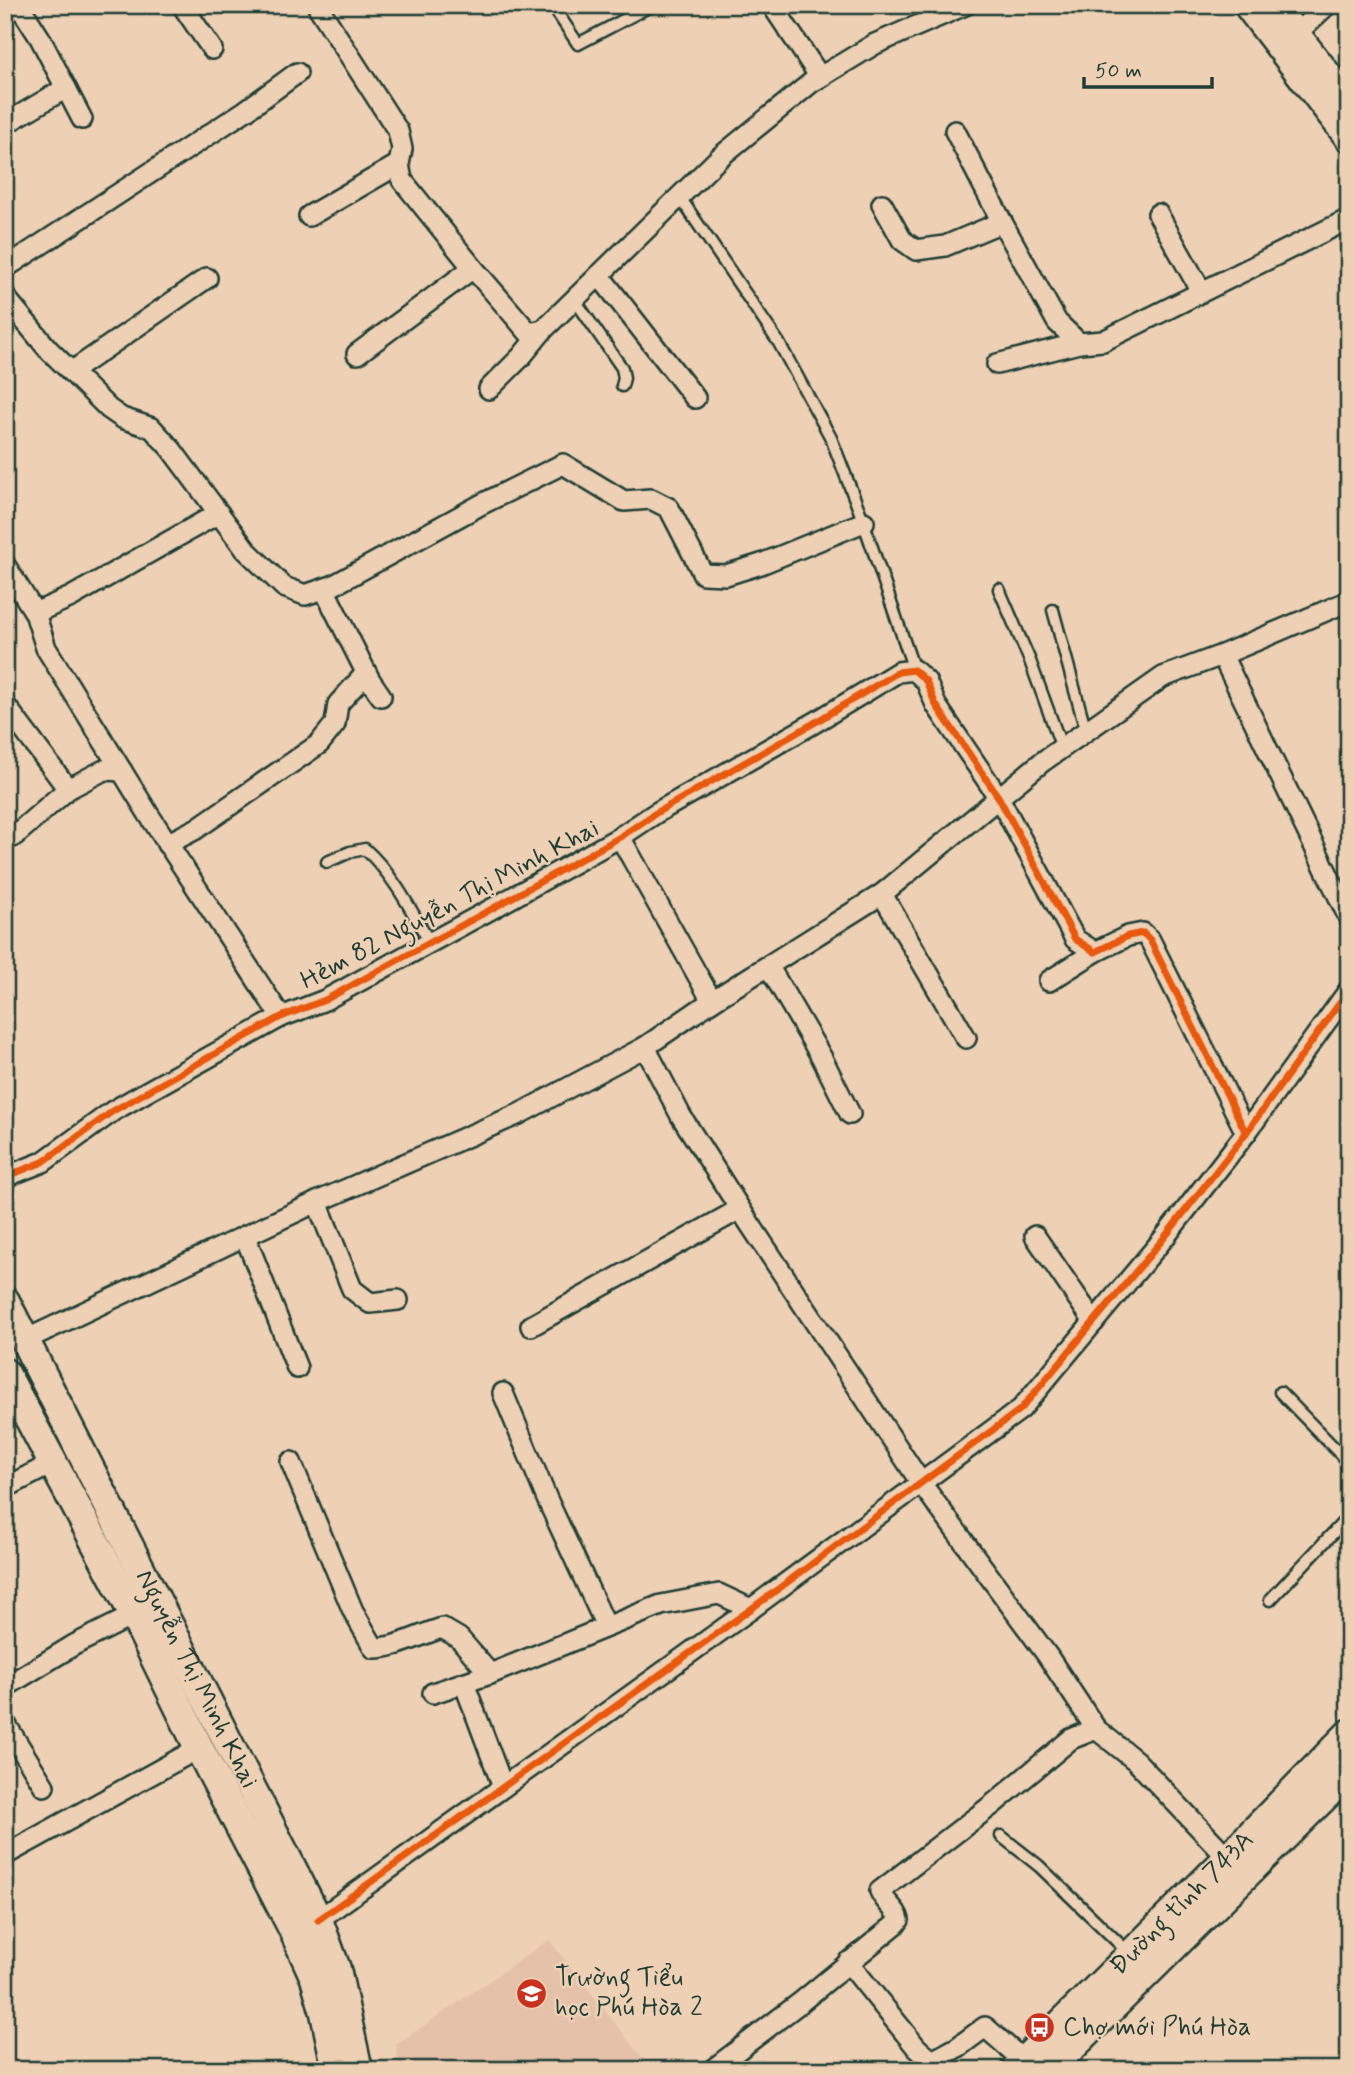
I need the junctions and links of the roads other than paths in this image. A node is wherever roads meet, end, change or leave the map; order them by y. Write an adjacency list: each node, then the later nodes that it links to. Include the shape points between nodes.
1 (19, 5): 15 (street)
2 (181, 5): 12 (street)
3 (317, 5): 21 (street, via 398,131)
4 (552, 5): 5 (lane, via 578,44)
5 (652, 5)
6 (772, 5): 14 (street)
7 (965, 5): 14 (street, via 875,44)
8 (1248, 5): 20 (main road)
9 (1272, 5): 11 (main road)
10 (1327, 5): 11 (street)
11 (1297, 37): 16 (main road)
12 (212, 49)
13 (297, 73): 28 (street)
14 (820, 77): 22 (street, via 720,157)
15 (66, 88): 17 (street); 18 (street)
16 (1342, 90)
17 (82, 119)
18 (5, 124)
19 (955, 131): 27 (street)
20 (1349, 137)
21 (399, 164): 25 (street); 29 (street, via 402,180)
22 (679, 197): 30 (street); 44 (lane, via 785,355 831,438)
23 (882, 204): 27 (street, via 902,240 916,250 945,246)
24 (1158, 214): 32 (street)
25 (309, 216)
26 (1349, 219): 32 (street)
27 (1002, 222): 36 (street, via 1057,322)
28 (5, 268)
29 (473, 268): 35 (street, via 529,333); 37 (street)
30 (599, 275): 34 (street); 42 (street)
31 (207, 278): 39 (street)
32 (1201, 291): 36 (street, via 1103,341)
33 (5, 297): 39 (street)
34 (575, 300): 35 (street); 40 (lane, via 622,368)
35 (543, 330): 41 (street)
36 (1079, 343): 38 (street)
37 (357, 354)
38 (997, 364)
39 (71, 372): 43 (street, via 122,418 152,428)
40 (622, 386)
41 (489, 389)
42 (695, 398)
43 (219, 513): 46 (street, via 246,550 284,587 305,595); 50 (street, via 71,597)
44 (864, 522): 46 (street, via 750,568 726,575 703,574 669,508 651,499 624,501 563,464); 52 (lane)
45 (5, 565): 50 (street)
46 (324, 589): 53 (street)
47 (999, 589): 57 (lane)
48 (1349, 601): 51 (street)
49 (1053, 610): 56 (lane)
50 (35, 612): 58 (street, via 47,648)
51 (1222, 656): 56 (street, via 1163,677); 66 (street)
52 (914, 670): 60 (street, via 926,681 936,705); 62 (street, Hẻm 82 Nguyễn Thị Minh Khai, via 898,672)
53 (366, 673): 54 (street); 63 (street, via 338,704 335,724 319,744)
54 (381, 696)
55 (5, 705): 59 (street)
56 (1086, 732): 57 (street)
57 (1062, 748): 60 (street)
58 (122, 771): 59 (street, via 104,770); 63 (street)
59 (68, 789): 61 (street)
60 (999, 797): 65 (street); 68 (street, via 1075,939)
61 (13, 837)
62 (620, 837): 67 (street, Hẻm 82 Nguyễn Thị Minh Khai); 72 (street)
63 (167, 844): 73 (street)
64 (327, 862): 67 (lane, via 365,849 392,881)
65 (881, 894): 69 (street); 74 (street)
66 (1349, 918)
67 (430, 943): 73 (street, Hẻm 82 Nguyễn Thị Minh Khai, via 325,1000)
68 (1095, 951): 70 (street); 77 (street, via 1143,933 1150,940)
69 (769, 967): 72 (street); 76 (street)
70 (1049, 981)
71 (1349, 990): 77 (street)
72 (712, 1001): 75 (street)
73 (281, 1017): 78 (street, Hẻm 82 Nguyễn Thị Minh Khai, via 113,1111 43,1162)
74 (966, 1038)
75 (645, 1048): 79 (street, via 519,1114); 80 (street, via 681,1116)
76 (850, 1114)
77 (1246, 1133): 85 (street)
78 (5, 1177)
79 (317, 1202): 81 (street); 84 (street, via 352,1289 370,1303)
80 (740, 1209): 86 (street); 95 (street)
81 (245, 1236): 87 (street); 88 (street)
82 (1035, 1236): 85 (street)
83 (5, 1300): 87 (main road, Nguyễn Thị Minh Khai)
84 (398, 1300)
85 (1094, 1322): 95 (street, via 1021,1409)
86 (531, 1326)
87 (25, 1340): 116 (main road, Nguyễn Thị Minh Khai)
88 (297, 1368)
89 (5, 1373): 93 (main road, Nguyễn Thị Minh Khai)
90 (1280, 1392): 94 (lane)
91 (503, 1393): 101 (street)
92 (290, 1462): 102 (street, via 353,1611 374,1648 390,1648 442,1628 459,1638)
93 (53, 1463): 96 (street); 100 (main road, Nguyễn Thị Minh Khai)
94 (1349, 1463)
95 (921, 1483): 99 (street); 107 (street)
96 (5, 1488)
97 (1349, 1516): 98 (lane)
98 (1270, 1600)
99 (751, 1609): 101 (street, via 719,1594 661,1605); 112 (street)
100 (134, 1615): 104 (street); 109 (main road, Nguyễn Thị Minh Khai)
101 (606, 1626): 102 (street)
102 (490, 1674): 103 (street)
103 (464, 1683): 105 (street); 112 (street)
104 (5, 1686)
105 (433, 1693)
106 (5, 1723): 111 (street)
107 (1096, 1729): 115 (street, via 1136,1761); 118 (street, via 1071,1739 880,1891 899,1920)
108 (1349, 1734): 115 (main road, Đường tỉnh 743A)
109 (199, 1748): 114 (street); 120 (main road, Nguyễn Thị Minh Khai, via 314,1978)
110 (1349, 1772): 115 (main road, Đường tỉnh 743A)
111 (44, 1786)
112 (503, 1787): 116 (street)
113 (1001, 1836): 117 (lane, via 1040,1866)
114 (5, 1856)
115 (1237, 1866): 117 (main road, Đường tỉnh 743A); 119 (main road, Đường tỉnh 743A)
116 (318, 1920): 121 (main road, Nguyễn Thị Minh Khai, via 336,1969)
117 (1130, 1954): 119 (main road, Đường tỉnh 743A)
118 (848, 1962): 119 (street, via 932,2061 985,2027); 122 (street)
119 (1030, 2067)
120 (337, 2070)
121 (358, 2070)
122 (712, 2070)

